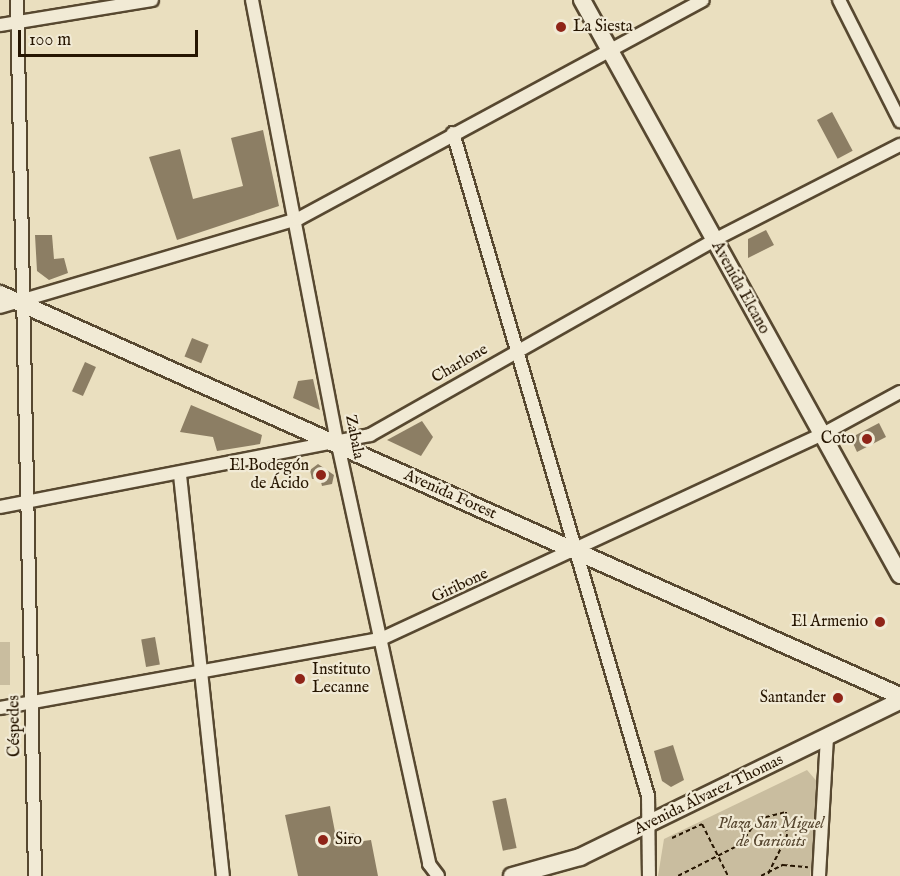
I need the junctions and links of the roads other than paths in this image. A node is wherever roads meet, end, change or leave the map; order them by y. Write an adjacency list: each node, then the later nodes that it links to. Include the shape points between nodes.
1 (17, 0): 7 (street, Céspedes)
2 (152, 0): 7 (street)
3 (252, 0): 13 (street, Zabala)
4 (582, 0): 9 (main road, Avenida Elcano)
5 (703, 0): 9 (street)
6 (838, 0): 10 (street)
7 (18, 24): 8 (street); 16 (street, Céspedes)
8 (0, 25)
9 (609, 49): 11 (street); 14 (main road, Avenida Elcano)
10 (900, 121)
11 (453, 133): 13 (street); 18 (street)
12 (900, 145): 14 (street, Charlone)
13 (298, 219): 16 (street); 21 (street, Zabala)
14 (714, 240): 18 (street, Charlone); 20 (main road, Avenida Elcano)
15 (0, 294): 16 (main road, Avenida Forest)
16 (22, 304): 17 (street); 21 (main road, Avenida Forest); 23 (street, Céspedes)
17 (0, 307)
18 (514, 351): 21 (street, Charlone, via 370,435); 25 (street)
19 (900, 392): 20 (street, Giribone)
20 (821, 435): 25 (street, Giribone); 26 (main road, Avenida Elcano)
21 (338, 445): 22 (street, Charlone); 25 (main road, Avenida Forest); 27 (street, Zabala)
22 (180, 476): 23 (street, Charlone); 28 (street)
23 (30, 502): 24 (street, Charlone); 31 (street, Céspedes)
24 (0, 507)
25 (575, 551): 27 (street, Giribone); 29 (main road, Avenida Forest); 34 (street, via 648,795)
26 (900, 575)
27 (381, 639): 28 (street, Giribone); 38 (street, Zabala, via 429,864)
28 (204, 672): 31 (street, Giribone); 37 (street)
29 (900, 696)
30 (900, 701): 33 (main road, Avenida Álvarez Thomas)
31 (31, 705): 32 (street, Giribone); 36 (street, Céspedes)
32 (0, 708)
33 (827, 737): 34 (main road, Avenida Álvarez Thomas); 35 (street)
34 (651, 823): 39 (main road, Avenida Álvarez Thomas, via 567,862); 40 (street)
35 (815, 872)
36 (35, 876)
37 (223, 876)
38 (438, 876)
39 (512, 876)
40 (649, 876)

